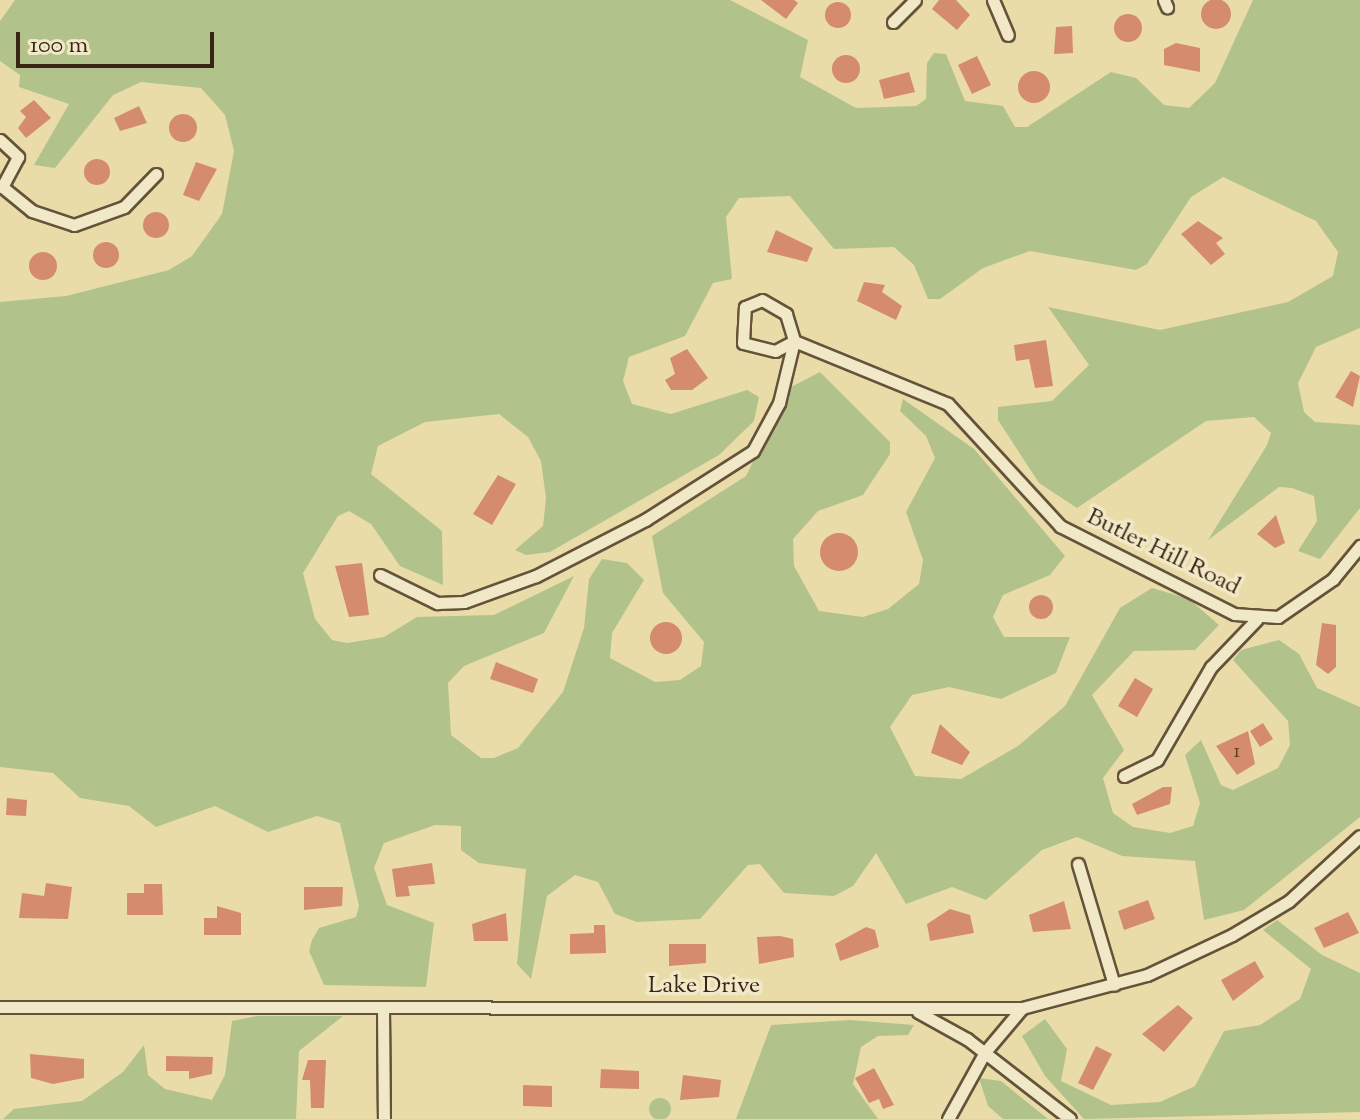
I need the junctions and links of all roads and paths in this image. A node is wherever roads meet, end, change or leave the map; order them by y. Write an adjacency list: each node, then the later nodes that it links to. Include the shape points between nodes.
1 (915, 0): 3 (street)
2 (993, 0): 4 (street)
3 (893, 22)
4 (1008, 35)
5 (0, 140): 7 (street, via 18,157)
6 (156, 174): 7 (street, via 124,207 74,225 33,212)
7 (1, 186)
8 (794, 341): 8 (street, via 777,303 745,307 743,343 754,350); 10 (street, via 779,403 753,451 645,520 536,576 464,602 437,603); 11 (street, Butler Hill Road, via 948,404 1070,533)
9 (1360, 546): 11 (street, Butler Hill Road, via 1310,599 1278,617)
10 (380, 575)
11 (1257, 619): 12 (street, via 1211,667 1157,760)
12 (1124, 776)
13 (1360, 836): 15 (street, Lake Drive, via 1289,901 1232,935)
14 (1078, 864): 15 (street)
15 (1114, 985): 17 (street, Lake Drive)
16 (0, 1007): 18 (street, Lake Drive)
17 (1022, 1008): 19 (street, Lake Drive); 20 (street)
18 (383, 1009): 19 (street, Lake Drive); 21 (street)
19 (914, 1010): 20 (street)
20 (985, 1052): 22 (street); 23 (street)
21 (384, 1119)
22 (948, 1119)
23 (1070, 1119)

